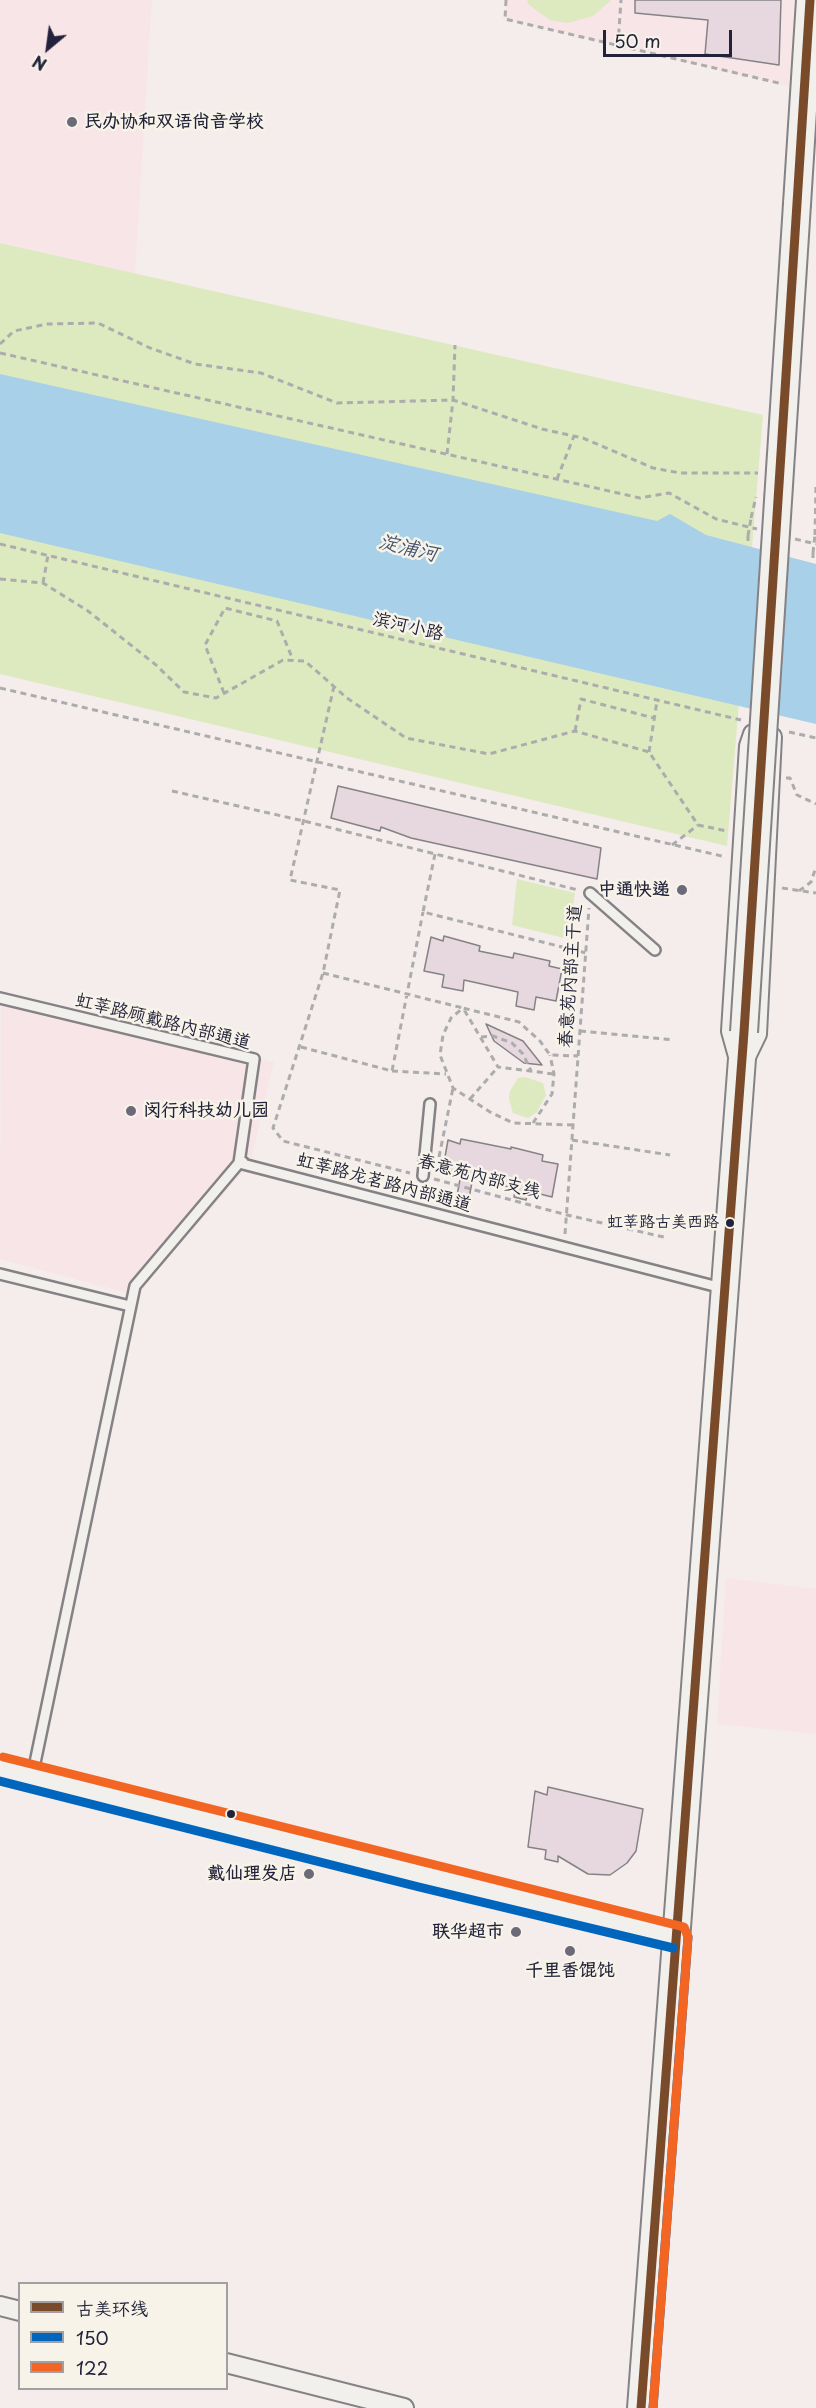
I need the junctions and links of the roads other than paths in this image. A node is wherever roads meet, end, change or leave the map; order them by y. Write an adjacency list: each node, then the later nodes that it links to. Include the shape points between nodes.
1 (810, 0): 5 (street, bridge)
2 (590, 893): 3 (lane)
3 (655, 951)
4 (0, 998): 8 (lane, 虹莘路顾戴路内部通道, via 254,1059)
5 (741, 1067): 5 (street, via 731,1031 749,746 753,734 772,737 757,1034); 11 (street)
6 (430, 1104): 9 (lane)
7 (251, 1160): 8 (lane)
8 (239, 1163): 11 (lane, 虹莘路龙茗路内部通道); 12 (lane, via 135,1286)
9 (423, 1176)
10 (0, 1274): 12 (lane)
11 (724, 1289): 15 (street)
12 (130, 1306): 14 (lane)
13 (0, 1769): 14 (street)
14 (32, 1777): 15 (street)
15 (676, 1936): 20 (street)
16 (0, 2306): 17 (street)
17 (18, 2310)
18 (228, 2364): 19 (street)
19 (404, 2408)
20 (641, 2408)

